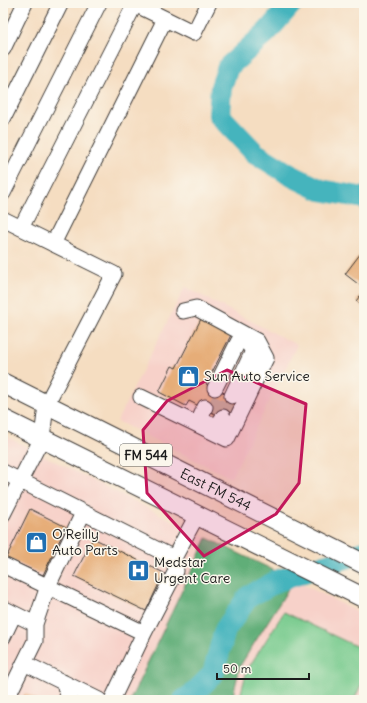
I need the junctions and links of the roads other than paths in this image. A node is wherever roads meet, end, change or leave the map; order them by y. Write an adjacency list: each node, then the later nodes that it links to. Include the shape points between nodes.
1 (26, 3): 7 (lane)
2 (61, 3): 8 (lane)
3 (99, 3): 9 (lane)
4 (134, 3): 6 (lane); 11 (lane)
5 (209, 3): 6 (lane, via 194,33)
6 (165, 19): 12 (lane)
7 (3, 49)
8 (3, 119)
9 (3, 193)
10 (3, 219): 11 (lane)
11 (21, 228): 12 (lane)
12 (53, 244): 18 (lane, via 114,274)
13 (183, 311): 14 (lane, via 196,308)
14 (248, 339): 16 (lane); 17 (lane, via 257,340 266,358 227,439 210,418)
15 (3, 384): 18 (main road, East FM 544 / FM 544)
16 (223, 392)
17 (141, 397)
18 (46, 405): 20 (lane); 28 (main road, East FM 544 / FM 544)
19 (3, 419): 20 (main road, FM 544)
20 (42, 438): 22 (lane); 25 (main road, FM 544)
21 (3, 472): 22 (lane)
22 (20, 481): 23 (lane); 24 (lane)
23 (83, 512): 26 (lane); 29 (lane)
24 (3, 514)
25 (204, 518): 26 (lane); 30 (main road, FM 544)
26 (174, 558): 33 (lane, via 176,571)
27 (3, 564): 29 (lane)
28 (364, 564)
29 (48, 586): 32 (lane); 33 (lane)
30 (358, 595)
31 (9, 611): 32 (lane); 34 (lane)
32 (35, 624): 35 (lane, via 35,641)
33 (144, 633): 40 (lane)
34 (3, 637)
35 (24, 663): 36 (lane); 37 (lane)
36 (63, 682): 38 (lane); 39 (lane)
37 (6, 700)
38 (70, 700)
39 (99, 700)
40 (112, 700)

